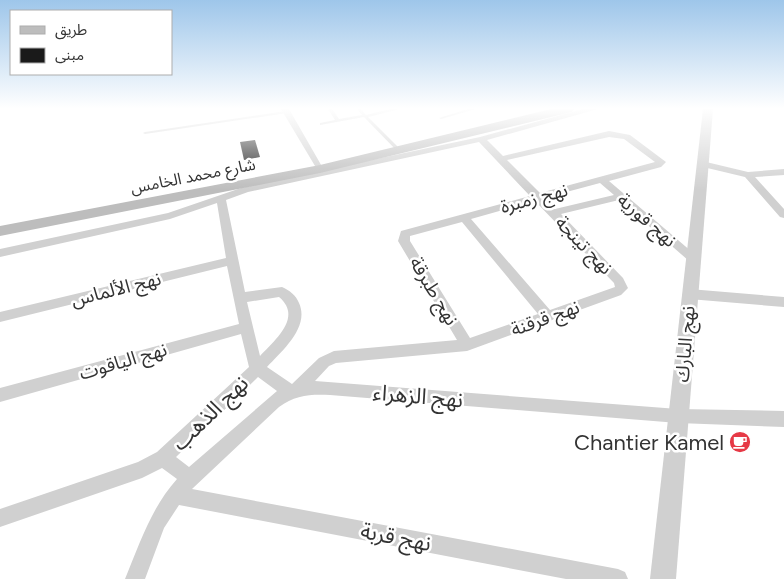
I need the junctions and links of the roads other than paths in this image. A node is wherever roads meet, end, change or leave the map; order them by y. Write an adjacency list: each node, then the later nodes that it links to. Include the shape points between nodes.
1 (300, 136): 12 (street)
2 (385, 136): 9 (lane)
3 (460, 136): 9 (main road, شارع محمد الخامس)
4 (492, 136): 8 (street)
5 (600, 136): 10 (street, نهج زمبرة)
6 (621, 136): 15 (street, نهج زمبرة, via 661,163)
7 (705, 136): 11 (street, نهج البارك)
8 (481, 139): 10 (street, نهج تينجة); 18 (street, via 249,189)
9 (400, 151): 12 (main road, شارع محمد الخامس)
10 (502, 159): 16 (street, نهج تينجة)
11 (702, 164): 14 (street); 25 (street, نهج البارك)
12 (320, 169): 22 (main road, شارع محمد الخامس)
13 (784, 172): 14 (street)
14 (748, 175): 20 (street)
15 (602, 180): 16 (street, نهج زمبرة); 17 (street, نهج قورية)
16 (537, 196): 19 (street, نهج تينجة); 21 (street, نهج زمبرة)
17 (620, 197): 19 (street); 25 (street, نهج قورية)
18 (221, 198): 24 (street, via 170,216); 26 (street, نهج الذهب)
19 (553, 213): 27 (street, نهج تينجة, via 619,281)
20 (784, 215)
21 (464, 217): 23 (street, نهج زمبرة); 31 (street)
22 (0, 231)
23 (404, 236): 34 (street, نهج طبرقة, via 404,241)
24 (0, 253)
25 (693, 258): 28 (street, نهج البارك)
26 (232, 262): 29 (street, نهج الذهب); 32 (street, نهج الألماس)
27 (622, 288): 31 (street, نهج قرقنة)
28 (689, 294): 30 (street); 38 (street, نهج البارك)
29 (241, 298): 33 (street, نهج الذهب); 35 (street, via 282,292 298,311 294,324)
30 (784, 302)
31 (548, 317): 34 (street, نهج قرقنة)
32 (0, 318)
33 (246, 327): 35 (street, نهج الذهب); 37 (street, نهج الياقوت)
34 (467, 345): 36 (street, نهج قرقنة, via 339,356 324,362)
35 (257, 368): 36 (street); 40 (street, نهج الذهب)
36 (293, 390): 38 (street, نهج الزهراء, via 330,388); 41 (street, via 274,402)
37 (0, 396)
38 (678, 416): 39 (street, نهج الزهراء); 46 (street, نهج البارك)
39 (784, 419)
40 (163, 458): 41 (street); 43 (street, نهج الذهب, via 130,474)
41 (190, 478): 42 (street)
42 (175, 494): 44 (street, via 157,523); 45 (street, نهج قربة)
43 (0, 518)
44 (135, 579)
45 (618, 579)
46 (663, 579)

